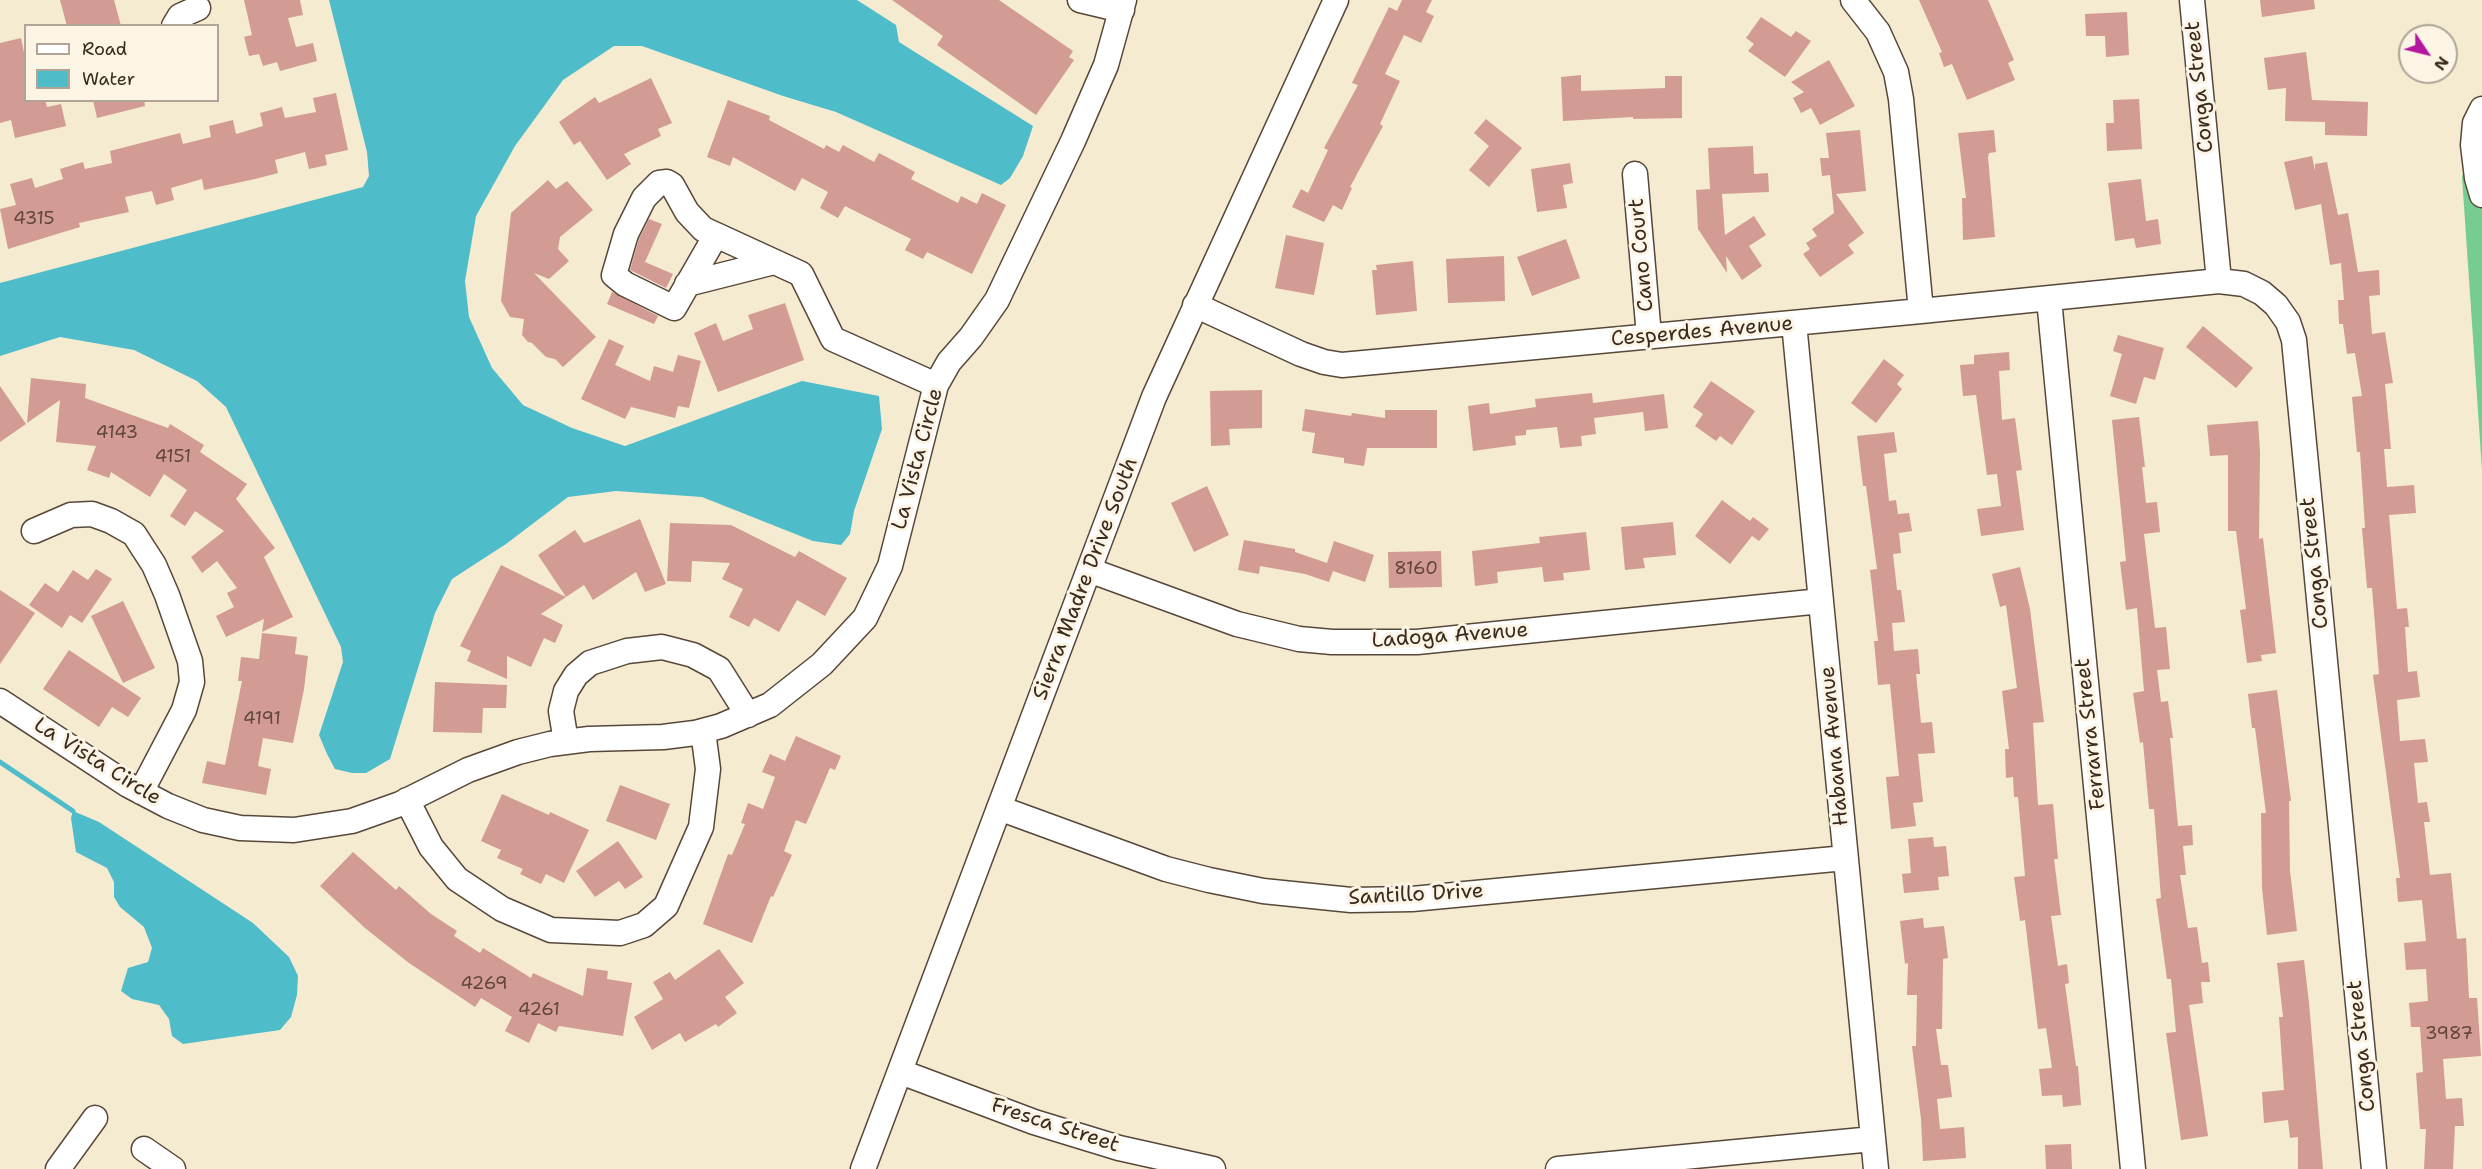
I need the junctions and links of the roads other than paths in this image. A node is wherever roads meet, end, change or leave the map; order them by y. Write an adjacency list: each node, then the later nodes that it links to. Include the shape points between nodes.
1 (1080, 0): 5 (street)
2 (1336, 0): 16 (street, Sierra Madre Drive South)
3 (1853, 0): 17 (street, via 1878,32 1896,72)
4 (2192, 0): 13 (street, Conga Street)
5 (1123, 5): 20 (street, La Vista Circle, via 1101,76 997,300)
6 (199, 11): 7 (street, via 180,16)
7 (175, 24)
8 (2482, 109): 10 (street, via 2475,123 2473,145)
9 (1635, 174): 19 (street, Cano Court)
10 (2482, 195)
11 (716, 235): 12 (street); 14 (street); 14 (street, via 703,229 672,185 663,181 644,198 626,234 614,275 674,308)
12 (774, 262): 14 (street); 20 (street, via 801,274 833,339)
13 (2219, 281): 15 (street, Cesperdes Avenue); 43 (street, Conga Street, via 2244,284 2262,293 2288,322 2294,340)
14 (687, 284)
15 (2049, 299): 17 (street, Cesperdes Avenue); 42 (street, Ferrarra Street)
16 (1195, 305): 19 (street, Cesperdes Avenue, via 1301,354 1342,365); 22 (street, Sierra Madre Drive South, via 1154,398)
17 (1921, 311): 18 (street, Cesperdes Avenue)
18 (1794, 324): 19 (street, Cesperdes Avenue); 23 (street, Habana Avenue)
19 (1649, 336)
20 (936, 385): 25 (street, La Vista Circle, via 890,566 864,618 822,664 770,705)
21 (33, 531): 28 (street, via 71,515 92,514 134,534 154,565 190,662 192,682 184,710)
22 (1089, 570): 23 (street, Ladoga Avenue, via 1237,624 1299,639 1332,642 1417,642); 30 (street, Sierra Madre Drive South)
23 (1821, 601): 31 (street, Habana Avenue)
24 (0, 701): 28 (street, La Vista Circle)
25 (748, 715): 26 (street, La Vista Circle); 27 (street, via 719,669 693,655 662,647 627,651 590,663 576,675 566,691 561,711)
26 (703, 731): 27 (street, La Vista Circle); 29 (street, via 708,769 701,827 666,906 644,925 620,933 551,930 502,909 457,879 431,847)
27 (566, 742): 29 (street, La Vista Circle, via 518,752 468,770)
28 (141, 792): 29 (street, La Vista Circle, via 203,820 240,828 294,830 352,821)
29 (407, 800)
30 (999, 808): 31 (street, Santillo Drive, via 1198,878 1263,891 1352,900 1412,899); 32 (street, Sierra Madre Drive South)
31 (1845, 858): 34 (street, Habana Avenue)
32 (901, 1072): 38 (street, Sierra Madre Drive South); 39 (street, Fresca Street, via 1045,1126)
33 (95, 1118): 36 (street)
34 (1874, 1139): 40 (street); 41 (street, Habana Avenue)
35 (144, 1149): 37 (street)
36 (58, 1169)
37 (172, 1169)
38 (863, 1169)
39 (1213, 1169)
40 (1558, 1169)
41 (1876, 1169)
42 (2133, 1169)
43 (2373, 1169)

